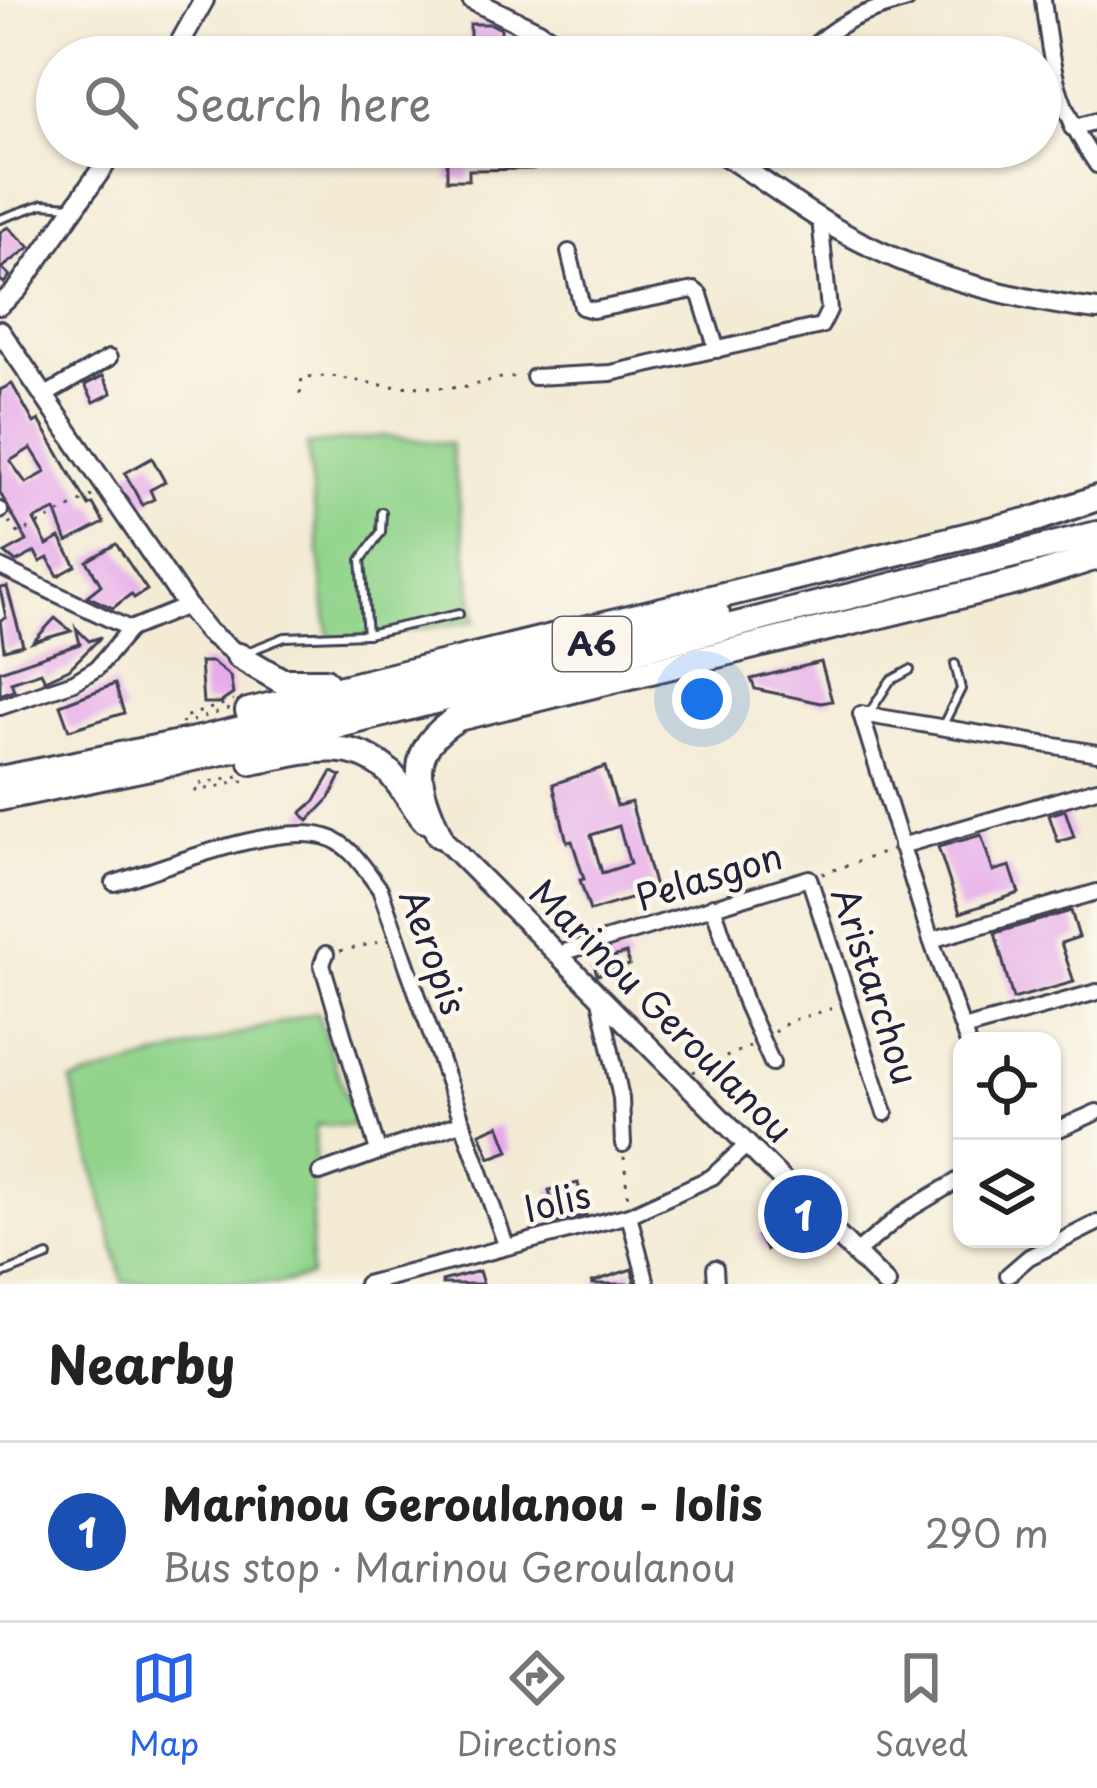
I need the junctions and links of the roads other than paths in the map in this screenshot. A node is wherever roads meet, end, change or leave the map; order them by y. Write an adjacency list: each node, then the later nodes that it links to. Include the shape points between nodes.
1 (204, 0): 6 (street)
2 (472, 0): 5 (street)
3 (907, 0): 9 (street, via 853,16)
4 (1043, 0): 10 (street)
5 (537, 31): 7 (lane); 8 (street)
6 (184, 36)
7 (537, 36)
8 (545, 36)
9 (823, 36)
10 (1048, 36)
11 (1061, 100): 13 (street)
12 (1097, 121): 13 (street)
13 (1072, 128): 14 (street)
14 (1097, 165)
15 (103, 168): 17 (street)
16 (746, 168): 18 (street)
17 (76, 208): 19 (lane, via 43,204); 21 (street)
18 (820, 218): 22 (street, via 898,260); 24 (street, via 827,320)
19 (0, 219)
20 (569, 252): 24 (street, via 582,307 694,290)
21 (0, 305)
22 (1097, 310)
23 (0, 331): 27 (street)
24 (717, 350): 26 (street, via 611,374)
25 (110, 358): 27 (street)
26 (534, 377)
27 (44, 396): 34 (street)
28 (1097, 498): 41 (highway)
29 (382, 512): 37 (lane, via 381,532 361,560)
30 (1097, 516): 48 (highway, A6)
31 (1097, 534): 46 (highway, A6)
32 (1097, 557): 42 (highway)
33 (3, 574): 36 (street)
34 (187, 606): 36 (street); 38 (street)
35 (459, 614): 37 (lane)
36 (130, 629): 43 (street, via 74,682)
37 (367, 634): 38 (lane, via 285,637)
38 (238, 656): 41 (highway, via 282,681)
39 (955, 664): 45 (lane, via 961,689)
40 (910, 670): 44 (lane)
41 (377, 676): 48 (highway)
42 (523, 700): 46 (highway); 53 (highway, via 458,718 423,749 419,775)
43 (0, 707)
44 (864, 714): 45 (street); 54 (street)
45 (942, 727): 47 (street)
46 (276, 741): 51 (highway, A6)
47 (1097, 753)
48 (85, 763): 49 (highway, A6)
49 (0, 778)
50 (1097, 789): 54 (street)
51 (0, 798)
52 (0, 811): 53 (highway, via 349,748 374,758)
53 (439, 835): 61 (street, Marinou Geroulanou)
54 (902, 846): 59 (street)
55 (809, 878): 58 (street, Pelasgon); 68 (street, Aristarchou)
56 (114, 884): 69 (street, Aeropis, via 278,834 328,837 380,889)
57 (1097, 892): 59 (street)
58 (713, 906): 61 (street, Pelasgon); 66 (street)
59 (931, 940): 64 (street)
60 (326, 954): 73 (street, via 346,1055)
61 (558, 954): 63 (street, Marinou Geroulanou)
62 (1097, 992): 65 (street)
63 (599, 995): 71 (street); 72 (street, Marinou Geroulanou)
64 (964, 1032)
65 (974, 1032)
66 (772, 1063)
67 (1097, 1112): 70 (street)
68 (885, 1113)
69 (463, 1122): 73 (street); 78 (street, Aeropis)
70 (1061, 1128)
71 (623, 1144)
72 (747, 1145): 76 (street, Iolis, via 712,1178); 79 (street, Marinou Geroulanou)
73 (378, 1151): 74 (street)
74 (320, 1173)
75 (953, 1183): 79 (street)
76 (629, 1215): 78 (street, Iolis); 84 (street)
77 (1097, 1223): 82 (street)
78 (506, 1246): 83 (street, Iolis)
79 (856, 1252): 85 (street, Marinou Geroulanou)
80 (48, 1256): 81 (lane)
81 (0, 1275)
82 (1008, 1276)
83 (366, 1284)
84 (646, 1284)
85 (886, 1284)

